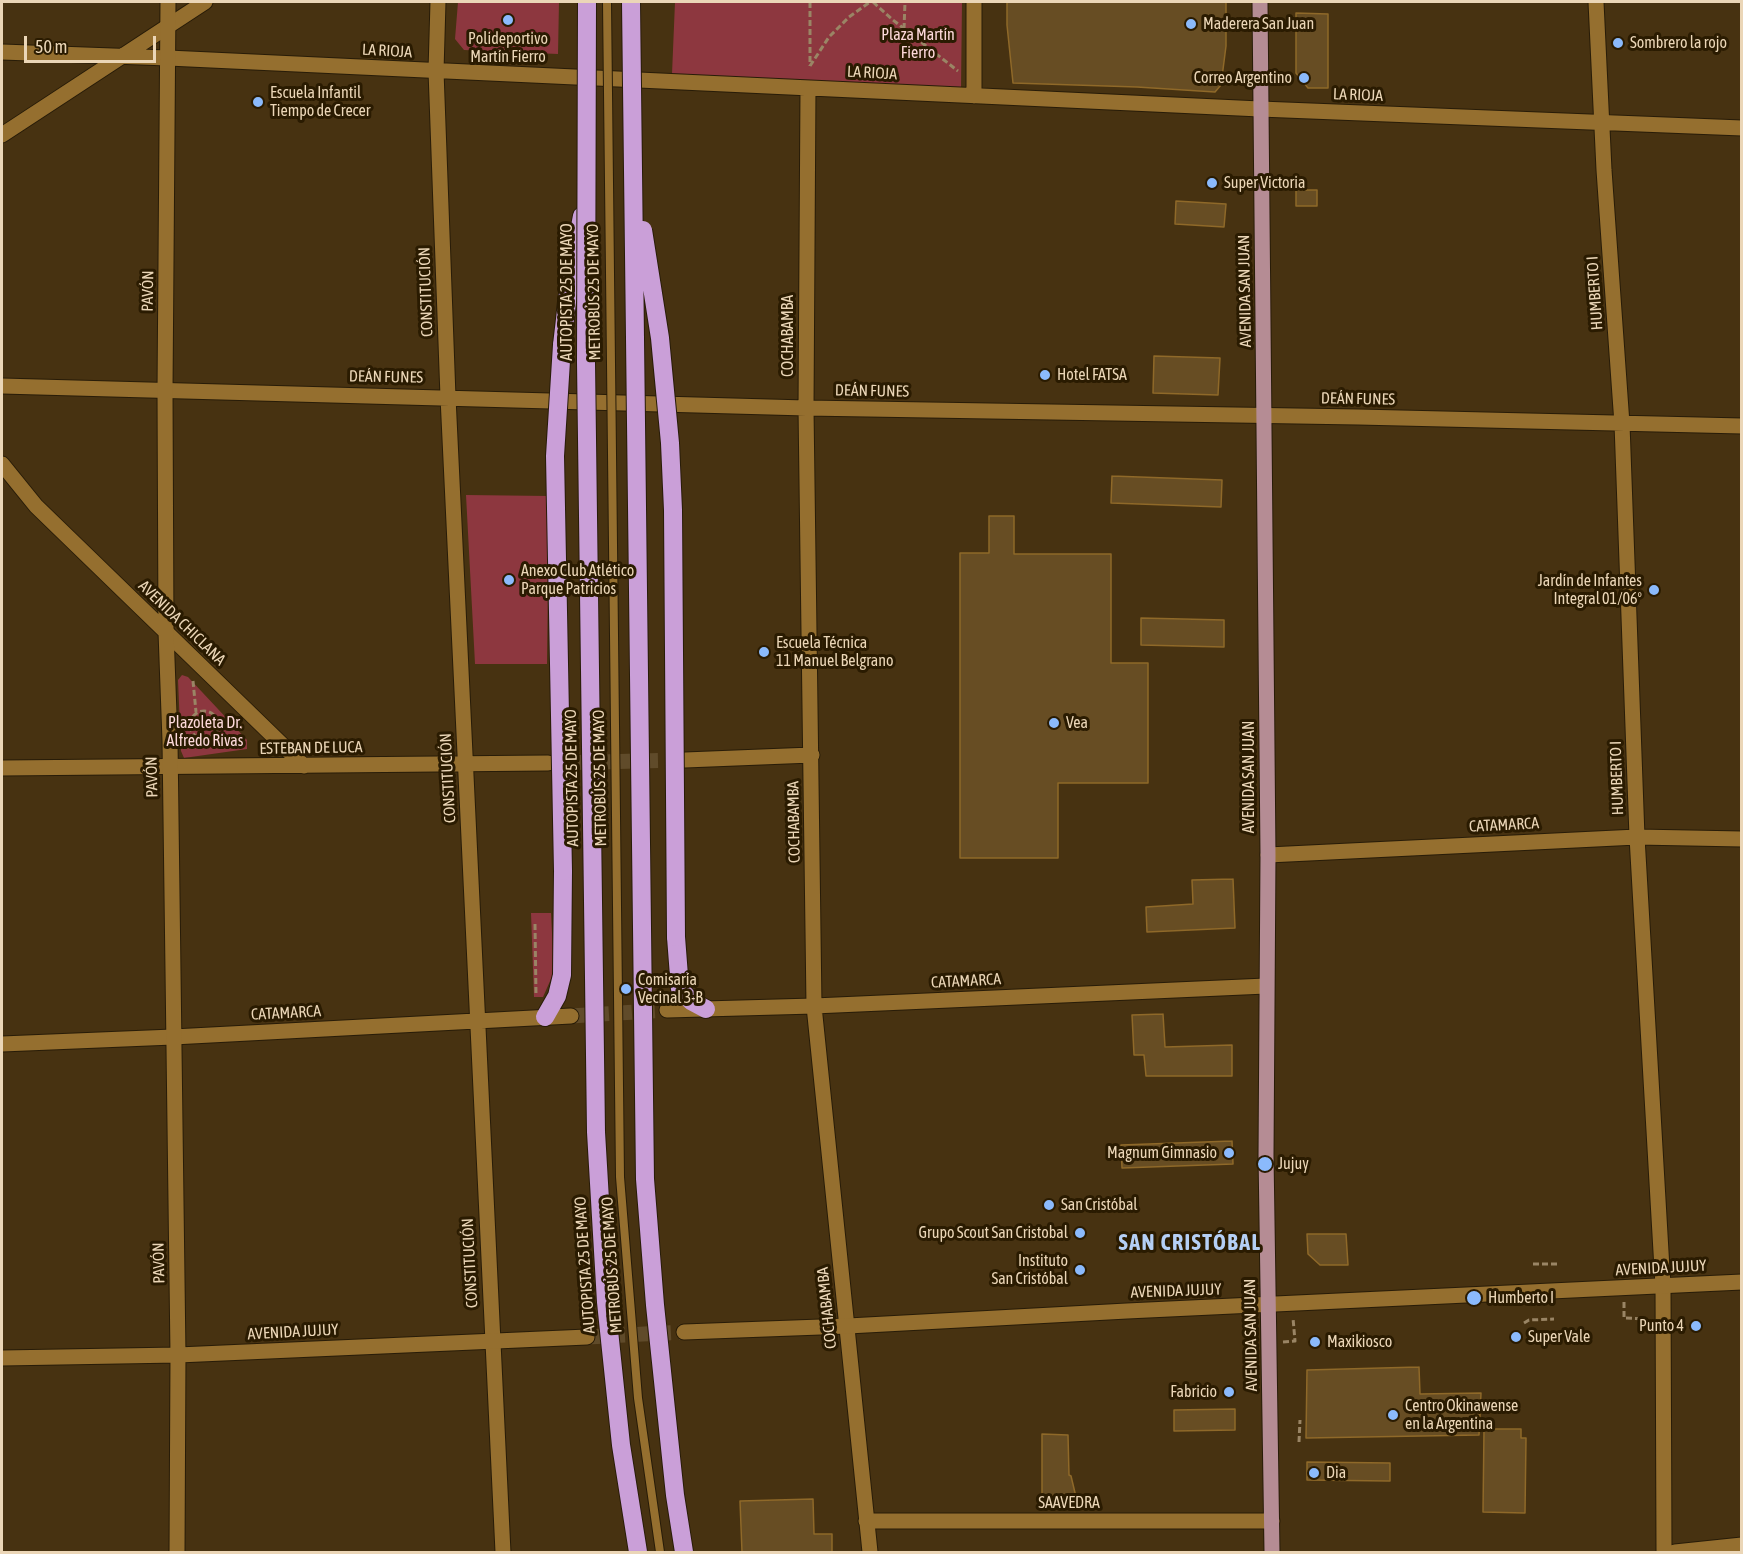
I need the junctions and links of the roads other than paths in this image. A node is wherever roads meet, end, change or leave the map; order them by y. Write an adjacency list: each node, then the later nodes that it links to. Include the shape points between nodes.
1 (168, 2): 10 (street, PAVÓN)
2 (205, 2): 10 (street)
3 (438, 2): 14 (street, CONSTITUCIÓN)
4 (588, 2): 22 (highway, AUTOPISTA 25 DE MAYO, bridge)
5 (606, 2): 68 (lane, METROBÚS 25 DE MAYO, bridge, via 620,1177 638,1398)
6 (631, 2): 21 (highway, bridge)
7 (974, 2): 16 (street)
8 (1260, 2): 17 (main road, AVENIDA SAN JUAN)
9 (1596, 2): 18 (street, HUMBERTO I)
10 (169, 25): 12 (street); 13 (street, PAVÓN)
11 (2, 52): 12 (street, LA RIOJA)
12 (122, 56): 13 (street, LA RIOJA); 20 (street)
13 (168, 58): 14 (street, LA RIOJA); 24 (street, PAVÓN)
14 (436, 71): 15 (street, LA RIOJA); 25 (street, CONSTITUCIÓN)
15 (808, 88): 16 (street, LA RIOJA); 26 (street, COCHABAMBA)
16 (974, 89): 17 (street, LA RIOJA)
17 (1260, 109): 18 (street, LA RIOJA); 27 (main road, AVENIDA SAN JUAN)
18 (1602, 122): 19 (street, LA RIOJA); 28 (street, HUMBERTO I)
19 (1742, 128)
20 (2, 135)
21 (634, 168): 46 (highway, bridge, via 660,338 673,499 676,937 680,989); 69 (highway, bridge, via 645,1179 664,1400)
22 (587, 184): 49 (highway, bridge, via 565,312 555,456 562,975 557,996); 67 (highway, AUTOPISTA 25 DE MAYO, bridge, via 596,1132 606,1302 621,1445)
23 (2, 386): 24 (street, DEÁN FUNES)
24 (165, 390): 25 (street, DEÁN FUNES); 33 (street, PAVÓN)
25 (448, 397): 26 (street, DEÁN FUNES); 37 (street, CONSTITUCIÓN)
26 (806, 408): 27 (street, DEÁN FUNES); 34 (street, COCHABAMBA)
27 (1265, 415): 28 (street, DEÁN FUNES); 43 (main road, AVENIDA SAN JUAN)
28 (1622, 424): 29 (street, DEÁN FUNES); 41 (street, HUMBERTO I)
29 (1742, 426)
30 (2, 464): 32 (street, AVENIDA CHICLANA)
31 (2, 481): 32 (street, AVENIDA CHICLANA)
32 (36, 506): 33 (street, AVENIDA CHICLANA)
33 (166, 632): 38 (street, AVENIDA CHICLANA); 39 (street, PAVÓN)
34 (812, 755): 35 (street); 45 (street, COCHABAMBA)
35 (685, 760)
36 (548, 763): 37 (street, ESTEBAN DE LUCA)
37 (465, 764): 38 (street, ESTEBAN DE LUCA); 50 (street, CONSTITUCIÓN)
38 (304, 766): 39 (street, ESTEBAN DE LUCA)
39 (170, 767): 40 (street, ESTEBAN DE LUCA); 51 (street, PAVÓN)
40 (2, 768)
41 (1637, 837): 42 (street, CATAMARCA); 43 (street, CATAMARCA); 54 (street, HUMBERTO I)
42 (1742, 839)
43 (1268, 855): 44 (main road, AVENIDA SAN JUAN)
44 (1266, 986): 45 (street, CATAMARCA); 55 (main road, AVENIDA SAN JUAN)
45 (814, 1006): 46 (street, CATAMARCA); 56 (street, COCHABAMBA)
46 (706, 1009): 47 (street, CATAMARCA)
47 (667, 1010)
48 (571, 1016): 49 (street, CATAMARCA)
49 (541, 1017): 50 (street, CATAMARCA)
50 (477, 1021): 51 (street, CATAMARCA); 59 (street, CONSTITUCIÓN)
51 (173, 1037): 52 (street, CATAMARCA); 60 (street, PAVÓN)
52 (2, 1044)
53 (1742, 1282): 54 (street, AVENIDA JUJUY)
54 (1663, 1286): 55 (street, AVENIDA JUJUY); 72 (street, HUMBERTO I)
55 (1268, 1305): 56 (street, AVENIDA JUJUY); 63 (main road, AVENIDA SAN JUAN)
56 (848, 1326): 57 (street, AVENIDA JUJUY); 62 (street, COCHABAMBA)
57 (684, 1332)
58 (586, 1336): 59 (street, AVENIDA JUJUY)
59 (492, 1341): 60 (street, AVENIDA JUJUY); 66 (street, CONSTITUCIÓN)
60 (178, 1355): 61 (street, AVENIDA JUJUY); 65 (street, PAVÓN)
61 (2, 1358)
62 (866, 1521): 63 (street, SAAVEDRA); 70 (street, COCHABAMBA)
63 (1272, 1521): 71 (main road, AVENIDA SAN JUAN)
64 (1742, 1545): 73 (street)
65 (177, 1552)
66 (503, 1552)
67 (638, 1552)
68 (660, 1552)
69 (684, 1552)
70 (870, 1552)
71 (1272, 1552)
72 (1664, 1552)
73 (1675, 1552)

